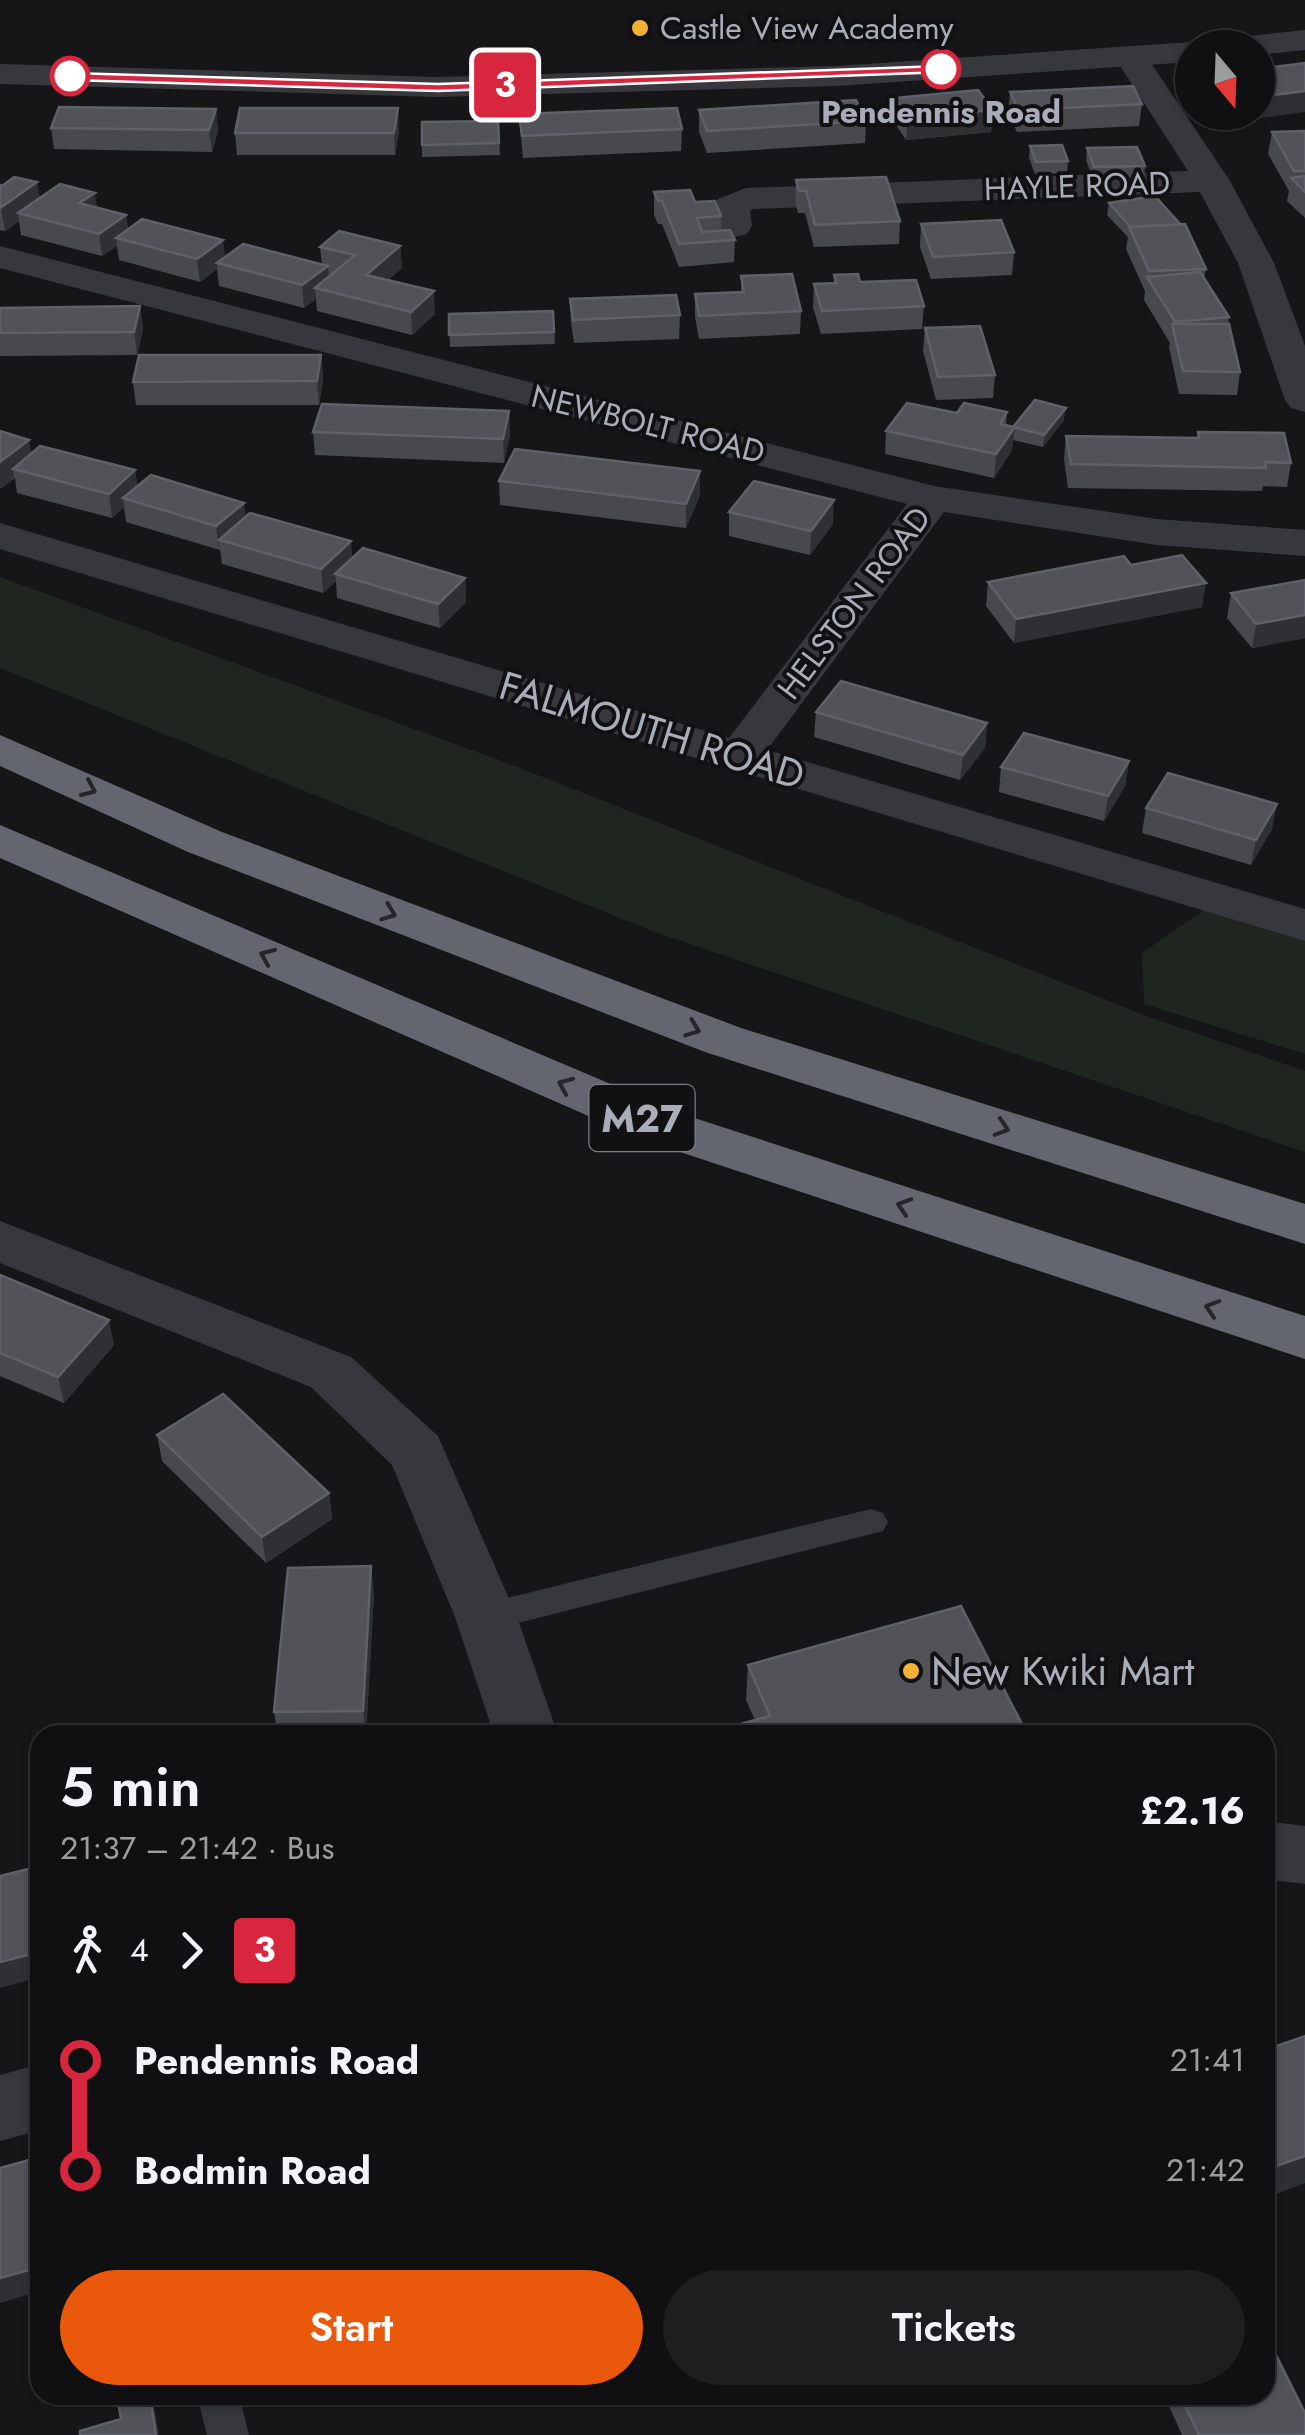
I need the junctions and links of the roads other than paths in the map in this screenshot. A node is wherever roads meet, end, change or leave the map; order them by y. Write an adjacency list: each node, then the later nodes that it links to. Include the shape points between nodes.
1 (1305, 40): 2 (street)
2 (1275, 43)
3 (1175, 54): 4 (street)
4 (1131, 58): 5 (street, via 836,76 438,87); 6 (street)
5 (0, 74)
6 (1212, 181): 7 (street, HAYLE ROAD); 11 (street, via 1272,262)
7 (942, 191): 8 (street, HAYLE ROAD, via 746,199 731,207); 9 (street, HAYLE ROAD)
8 (734, 226)
9 (958, 228)
10 (0, 257): 12 (street, NEWBOLT ROAD)
11 (1305, 400)
12 (934, 498): 14 (street, NEWBOLT ROAD, via 1157,532); 16 (street, HELSTON ROAD)
13 (0, 536): 16 (street, FALMOUTH ROAD)
14 (1305, 543)
15 (0, 749): 19 (highway, M27, one-way to 19, via 205,842 723,1040)
16 (738, 756): 18 (street, FALMOUTH ROAD)
17 (0, 840): 21 (highway, M27, one-way to 17, via 660,1126)
18 (1305, 925)
19 (1305, 1224)
20 (0, 1241): 23 (street, via 332,1372 417,1452)
21 (1305, 1338)
22 (871, 1522): 23 (lane)
23 (486, 1617): 24 (street)
24 (523, 1725)
25 (1275, 1851): 26 (street)
26 (1305, 1855)
27 (30, 2100): 28 (street)
28 (0, 2108)
29 (220, 2405): 30 (lane)
30 (228, 2435)

